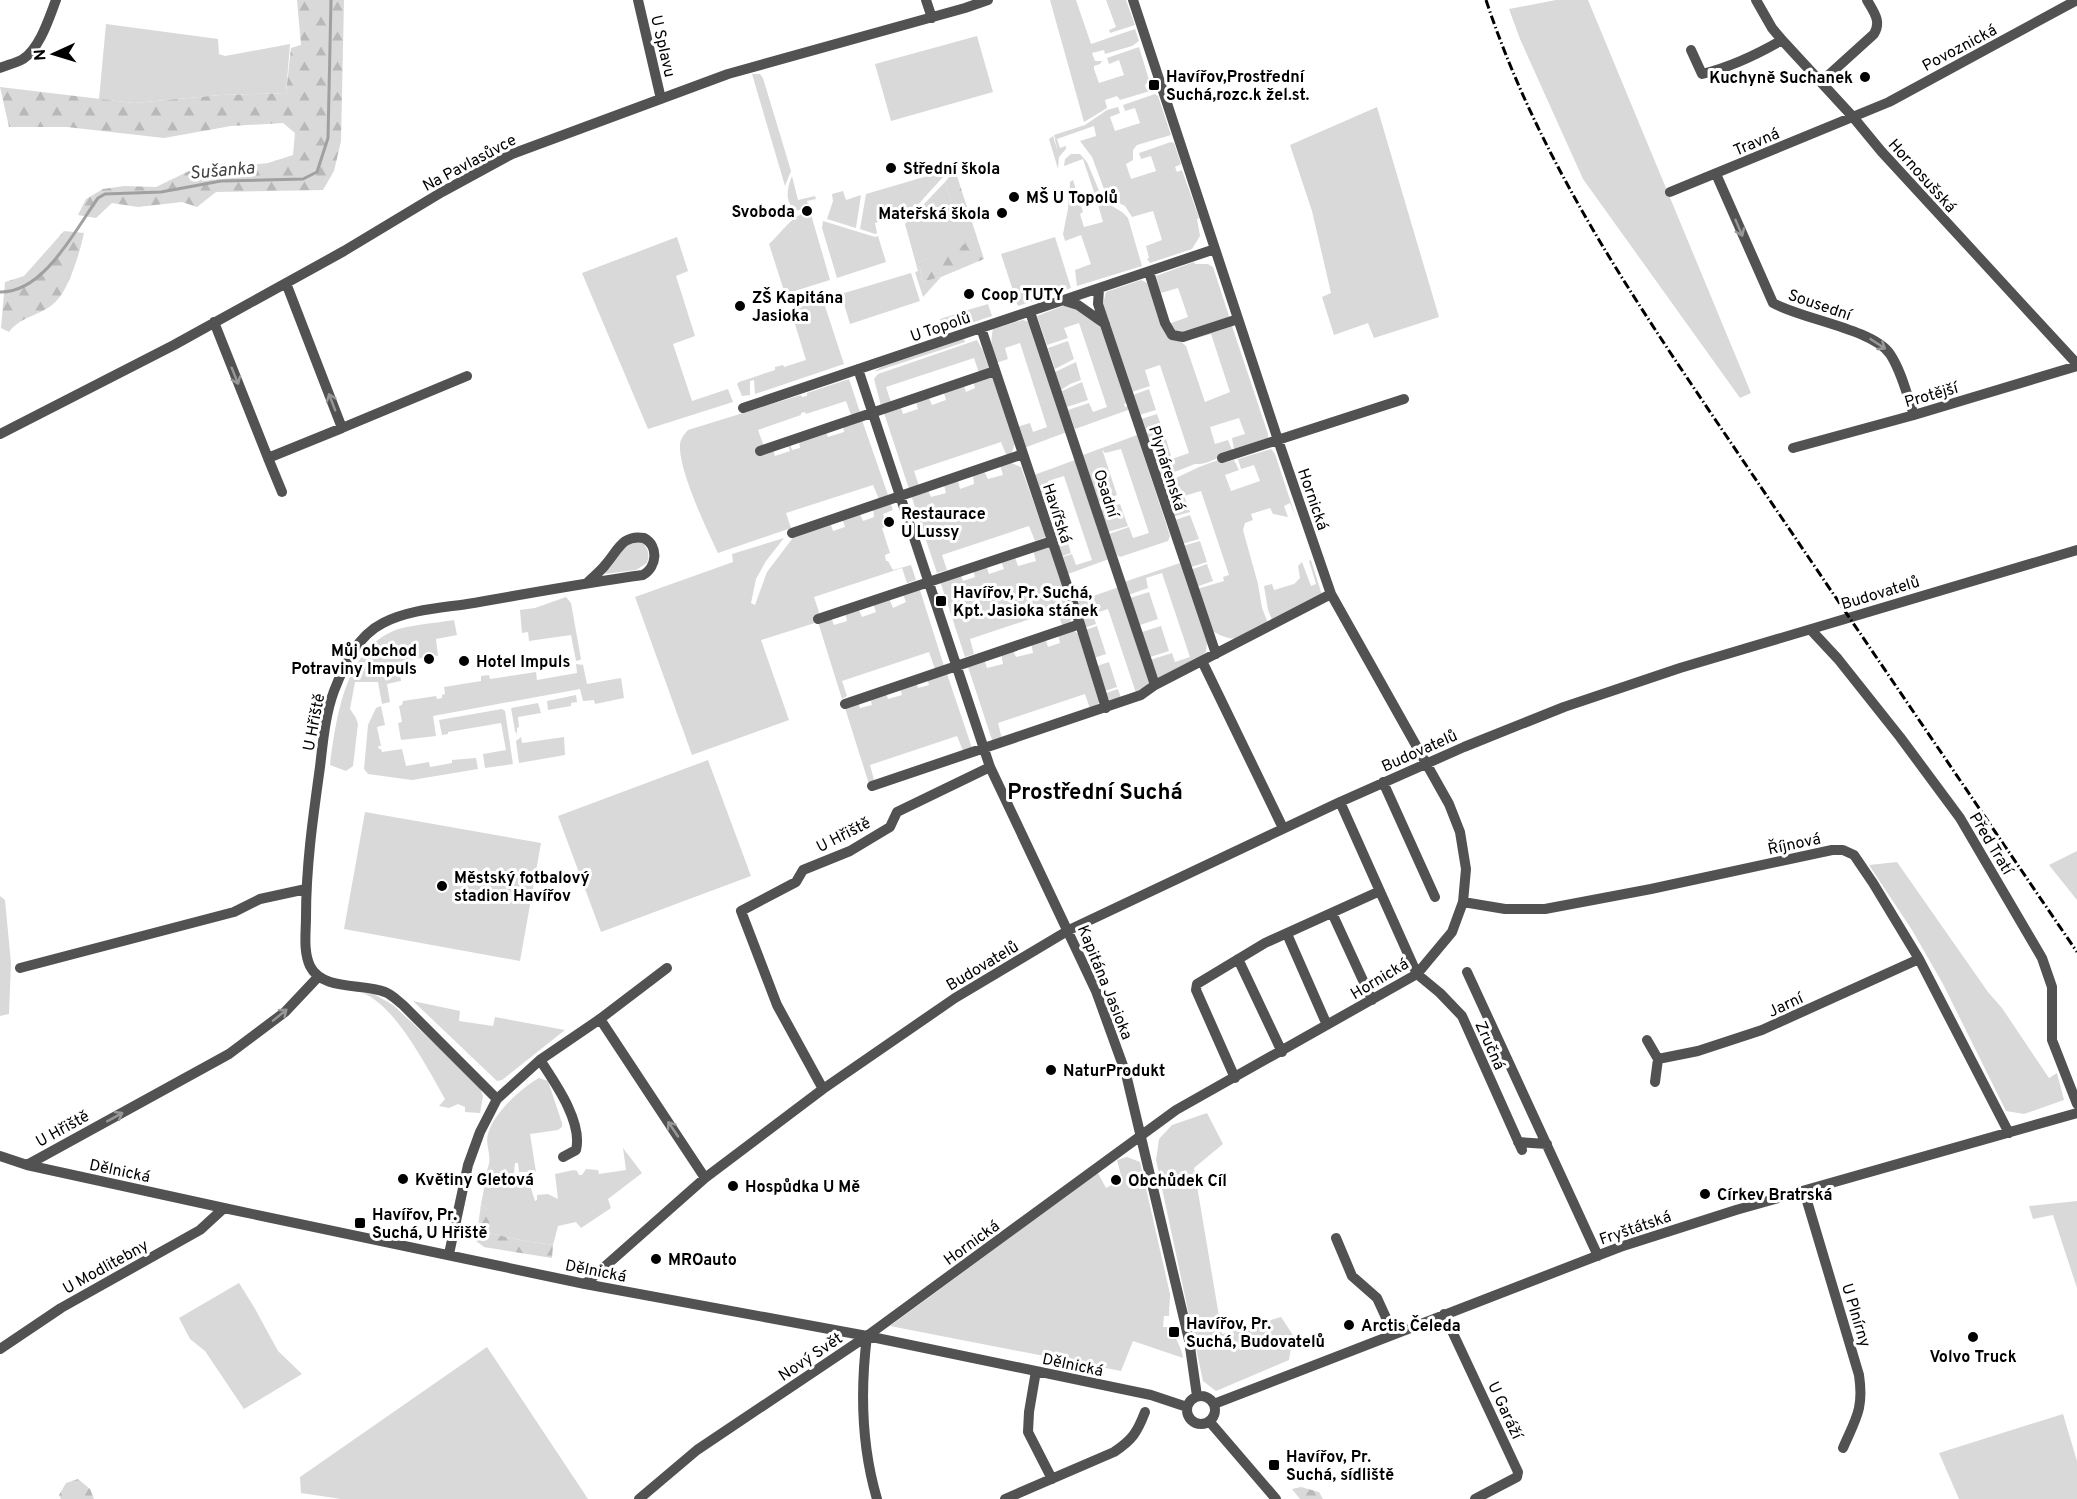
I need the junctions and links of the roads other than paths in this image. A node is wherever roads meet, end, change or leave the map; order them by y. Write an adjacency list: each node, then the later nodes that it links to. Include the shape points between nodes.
1 (56, 0): 12 (street, via 30,53)
2 (638, 0): 14 (street, U Splavu)
3 (926, 0): 9 (street)
4 (988, 0): 9 (street, Na Pavlasůvce)
5 (1133, 0): 18 (street, Hornická)
6 (1756, 0): 10 (street, Hornosušská)
7 (1867, 0): 13 (street, via 1877,18 1874,34)
8 (2077, 0): 15 (street, Povoznická, via 1889,102)
9 (932, 18): 14 (street, Na Pavlasůvce, via 728,74)
10 (1782, 40): 11 (street, via 1751,57 1702,74); 13 (street, Hornosušská)
11 (1690, 50)
12 (0, 68)
13 (1821, 82): 15 (street, Hornosušská)
14 (661, 99): 20 (street, Na Pavlasůvce, via 512,154)
15 (1852, 117): 16 (street, Travná); 28 (street, Hornosušská)
16 (1716, 174): 17 (street, Travná); 35 (street, Sousední, one-way to 35, via 1773,303 1864,336 1885,348 1894,361)
17 (1670, 192)
18 (1215, 249): 19 (street, U Topolů); 24 (street, Hornická)
19 (1149, 273): 21 (street, U Topolů); 24 (street, via 1172,335 1183,336)
20 (286, 283): 25 (street, Na Pavlasůvce); 36 (street, one-way to 20)
21 (1099, 289): 22 (street, U Topolů); 26 (street, Plynárenská, via 1098,304)
22 (1065, 301): 23 (street, U Topolů); 26 (street, via 1078,305)
23 (1030, 312): 27 (street, U Topolů); 58 (street, Osadní)
24 (1238, 319): 38 (street, Hornická)
25 (214, 322): 37 (street, Na Pavlasůvce); 42 (street, one-way to 42)
26 (1105, 324): 55 (street, Plynárenská)
27 (981, 328): 29 (street, U Topolů); 30 (street, Havířská)
28 (2077, 365): 35 (street, Protější)
29 (858, 369): 33 (street, U Topolů); 34 (street, Kapitána Jasioka)
30 (994, 371): 34 (street); 41 (street, Havířská)
31 (467, 376): 36 (street)
32 (1404, 399): 38 (street)
33 (742, 408)
34 (872, 413): 40 (street); 45 (street, Kapitána Jasioka)
35 (1914, 415): 39 (street, Protější)
36 (342, 428): 42 (street)
37 (0, 434)
38 (1278, 440): 43 (street); 51 (street, Hornická)
39 (1793, 448)
40 (760, 451)
41 (1023, 454): 45 (street); 47 (street, Havířská)
42 (268, 458): 44 (street)
43 (1222, 458)
44 (282, 492)
45 (900, 496): 46 (street); 49 (street, Kapitána Jasioka)
46 (792, 533)
47 (1052, 541): 49 (street); 53 (street, Havířská)
48 (2077, 550): 54 (street, Budovatelů)
49 (928, 581): 52 (street); 57 (street, Kapitána Jasioka)
50 (588, 582): 50 (street, U Hřiště, via 643,575 655,559 653,546 644,537 625,540); 68 (street, U Hřiště, via 413,613 383,623 364,637 343,669 326,720)
51 (1331, 594): 55 (street); 62 (street, Hornická)
52 (818, 619)
53 (1080, 624): 57 (street); 60 (street, Havířská)
54 (1811, 630): 62 (street, Budovatelů, via 1564,707); 93 (street, Před Tratí, via 1893,728 1960,818 2042,958 2052,987 2052,1040)
55 (1216, 654): 56 (street)
56 (1202, 661): 58 (street); 67 (street)
57 (956, 665): 59 (street); 61 (street, Kapitána Jasioka)
58 (1155, 685): 60 (street, via 1141,695)
59 (845, 704)
60 (1106, 708): 61 (street)
61 (984, 749): 63 (street, Kapitána Jasioka); 65 (street)
62 (1426, 763): 64 (street, Budovatelů); 71 (street, Hornická, via 1460,832 1466,869)
63 (990, 767): 73 (street, Kapitána Jasioka); 91 (street, U Hřiště, via 897,812 890,827 850,851 803,870 796,882 741,911 777,1005)
64 (1383, 782): 66 (street, Budovatelů); 70 (street)
65 (872, 786)
66 (1340, 802): 67 (street, Budovatelů); 69 (street)
67 (1282, 828): 73 (street, Budovatelů)
68 (306, 889): 77 (street); 81 (street, U Hřiště, via 306,948 310,966)
69 (1380, 891): 72 (street); 80 (street)
70 (1435, 897)
71 (1463, 902): 76 (street, Říjnová, via 1505,909 1545,909 1843,850 1854,855 1874,883); 80 (street, Hornická, via 1452,932)
72 (1332, 913): 74 (street); 82 (street)
73 (1069, 930): 91 (street, Budovatelů, via 955,998); 96 (street, Kapitána Jasioka, via 1126,1074)
74 (1287, 934): 75 (street); 84 (street)
75 (1238, 959): 86 (street); 89 (street, via 1196,987)
76 (1919, 959): 87 (street, Jarní, via 1762,1030 1698,1051); 95 (street, Říjnová)
77 (20, 968)
78 (667, 968): 83 (street)
79 (1467, 972): 97 (street, Zručná)
80 (1417, 974): 82 (street, Hornická); 97 (street, Zručná, via 1462,1016 1520,1146)
81 (318, 977): 92 (street, via 386,992); 100 (street, U Hřiště, one-way to 81, via 229,1054 285,1012)
82 (1372, 1000): 84 (street, Hornická)
83 (600, 1019): 88 (street); 101 (street, one-way to 83)
84 (1328, 1025): 86 (street, Hornická)
85 (1647, 1040): 87 (street)
86 (1282, 1052): 89 (street, Hornická)
87 (1658, 1059): 90 (street)
88 (540, 1060): 92 (street); 99 (street, via 568,1107 577,1134 576,1150)
89 (1235, 1078): 96 (street, Hornická, via 1176,1110)
90 (1655, 1082)
91 (823, 1089): 101 (street, Budovatelů)
92 (497, 1099): 105 (street, via 468,1165)
93 (2077, 1104)
94 (2077, 1113): 95 (street, Fryštátská)
95 (2009, 1133): 102 (street, Fryštátská)
96 (1140, 1136): 110 (street, Hornická); 113 (street, Kapitána Jasioka, via 1189,1340)
97 (1547, 1144): 106 (street, Zručná)
98 (0, 1156): 100 (street, Dělnická)
99 (563, 1157)
100 (27, 1165): 103 (street, Dělnická)
101 (705, 1178): 107 (street, Budovatelů)
102 (1804, 1191): 106 (street, Fryštátská); 118 (street, U Plnírny, via 1859,1375 1859,1412)
103 (224, 1208): 105 (street, Dělnická); 111 (street, U Modlitebny, via 200,1230 61,1308)
104 (1336, 1238): 109 (street, via 1352,1276 1377,1298)
105 (449, 1254): 107 (street, Dělnická)
106 (1598, 1256): 108 (street, Fryštátská)
107 (585, 1284): 110 (street, Dělnická)
108 (1444, 1314): 109 (street, Fryštátská); 124 (street, U Garáží, via 1518,1472 1517,1477)
109 (1393, 1333): 114 (street, Fryštátská)
110 (867, 1336): 112 (street, Dělnická); 120 (street, Nový Svět, via 697,1450); 121 (street, Nový Svět, via 862,1378 864,1441)
111 (0, 1349)
112 (1036, 1371): 115 (street, Dělnická, via 1151,1395); 119 (street, via 1028,1432)
113 (1197, 1396): 114 (street); 115 (street)
114 (1214, 1404): 117 (street, via 1215,1413)
115 (1187, 1407): 117 (street, via 1188,1416 1195,1423)
116 (1144, 1413): 119 (street, via 1130,1442)
117 (1209, 1421): 123 (street)
118 (1843, 1448)
119 (1052, 1479): 122 (street)
120 (639, 1499)
121 (876, 1499)
122 (1005, 1499)
123 (1276, 1499)
124 (1475, 1499)

